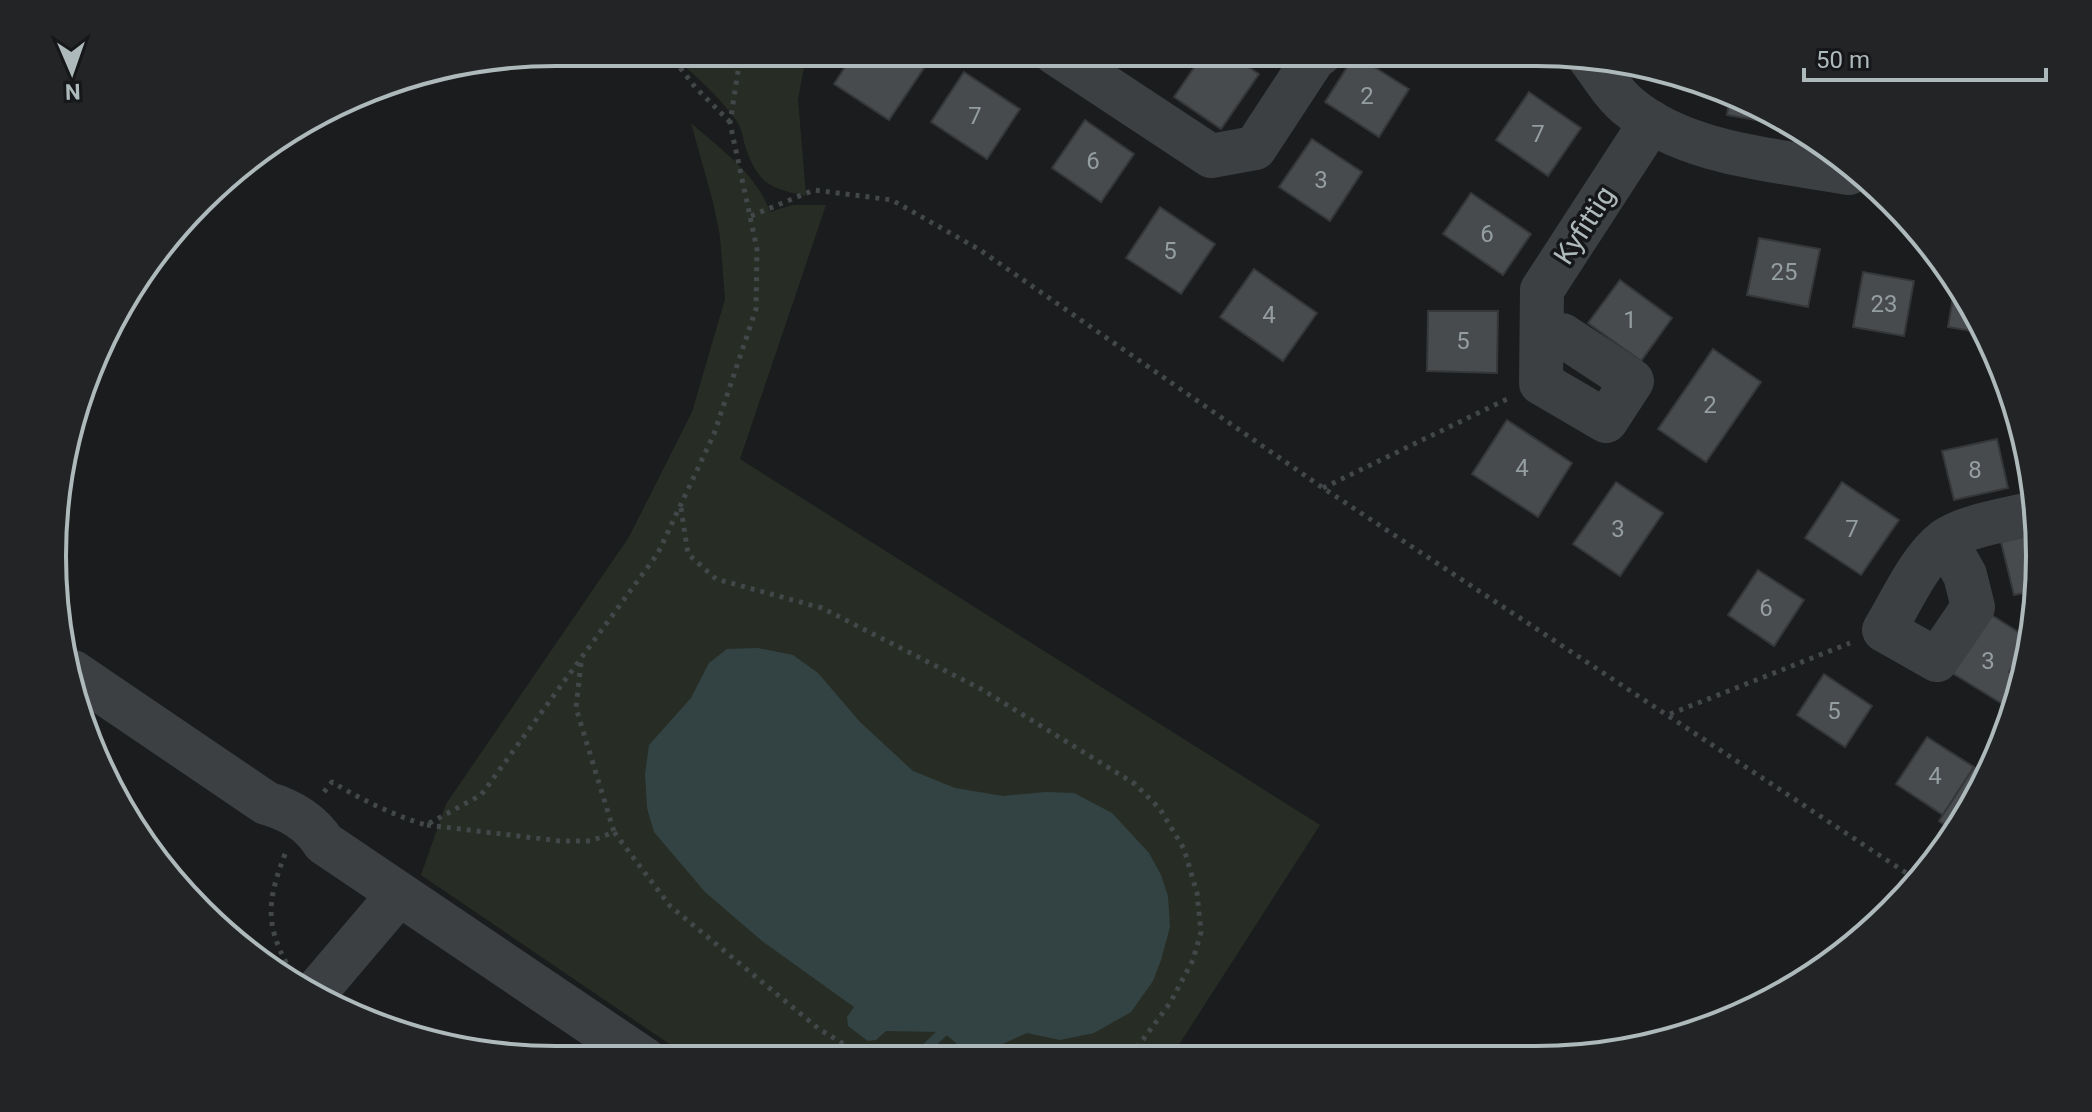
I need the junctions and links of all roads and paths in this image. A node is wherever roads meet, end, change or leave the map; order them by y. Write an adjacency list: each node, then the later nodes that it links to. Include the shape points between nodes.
1 (679, 66): 7 (path)
2 (739, 66): 7 (path)
3 (1076, 66): 4 (street, via 1211,156 1255,148)
4 (1309, 66)
5 (1598, 70): 6 (street, via 1626,105)
6 (1651, 122): 8 (street, via 1707,147); 10 (street, Kyfittig, via 1542,290)
7 (730, 123): 9 (path)
8 (1839, 171)
9 (751, 216): 12 (path, via 814,190 892,200 980,250); 13 (path, via 757,249 756,309 714,434)
10 (1542, 335): 11 (street, Kyfittig); 11 (street, via 1562,335 1632,381 1606,421)
11 (1541, 383): 12 (path)
12 (1323, 488): 19 (path)
13 (680, 506): 17 (path, via 658,553); 28 (path, via 688,554 716,579 822,608 981,689 1135,784 1160,809 1184,849 1201,932 1170,1003)
14 (2024, 515): 15 (street)
15 (1945, 540): 16 (street, via 1925,562); 16 (street, via 1965,575 1973,607 1937,660)
16 (1884, 630): 19 (path)
17 (581, 659): 21 (path, via 481,795); 22 (path, via 576,708)
18 (82, 678): 24 (street, via 266,803 276,822 305,840 324,843)
19 (1669, 714): 23 (path)
20 (405, 819): 21 (path)
21 (426, 825): 22 (path, via 560,841 591,841)
22 (614, 832): 27 (path, via 670,906 819,1029)
23 (1908, 874)
24 (399, 894): 25 (street); 26 (street)
25 (321, 985)
26 (625, 1046)
27 (847, 1046)
28 (1138, 1046)

